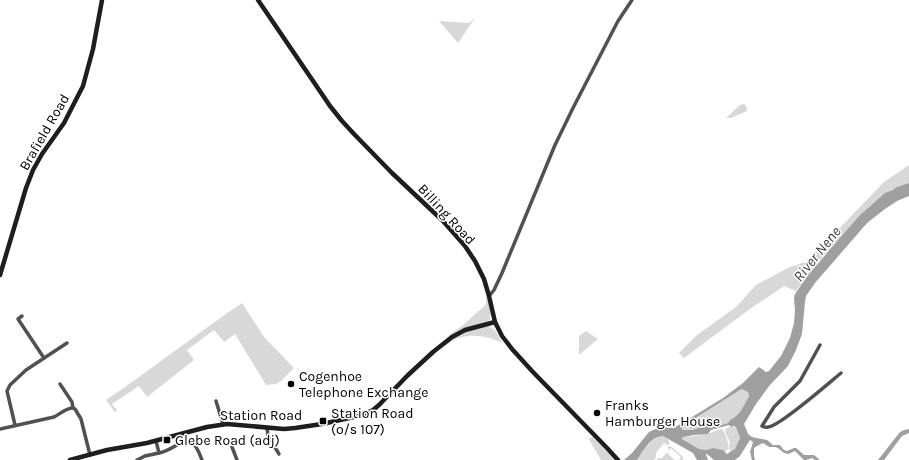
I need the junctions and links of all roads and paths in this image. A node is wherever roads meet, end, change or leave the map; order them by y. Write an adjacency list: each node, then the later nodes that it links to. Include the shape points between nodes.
1 (102, 0): 4 (street, Brafield Road, via 83,86 64,124 33,170)
2 (258, 0): 5 (street, Billing Road, via 342,121 465,246 480,270)
3 (632, 0): 5 (street, via 618,21 555,145 502,273)
4 (0, 275)
5 (489, 296): 7 (street, Billing Road)
6 (22, 316): 10 (street, via 18,319)
7 (495, 322): 18 (street, Station Road, via 465,330 452,337 368,413 295,428); 28 (street, Billing Road, via 512,349)
8 (67, 343): 10 (street, via 56,347)
9 (820, 345): 11 (street, via 800,381 774,407 762,426 770,427 784,419)
10 (44, 358): 16 (street, via 10,385 8,391)
11 (841, 372)
12 (60, 384): 14 (street)
13 (216, 401): 15 (street)
14 (73, 408): 16 (street, via 54,417); 23 (street, via 81,419)
15 (223, 424): 18 (street, Station Road); 19 (street, Station Road)
16 (15, 425): 17 (street)
17 (0, 428)
18 (267, 428): 22 (street, via 268,436)
19 (156, 441): 21 (street); 23 (street, Station Road)
20 (232, 447): 27 (street)
21 (159, 453): 25 (street); 26 (street, via 186,441 198,448)
22 (280, 454)
23 (90, 455): 24 (street, Station Road)
24 (70, 460)
25 (137, 460)
26 (202, 460)
27 (237, 460)
28 (618, 460)

